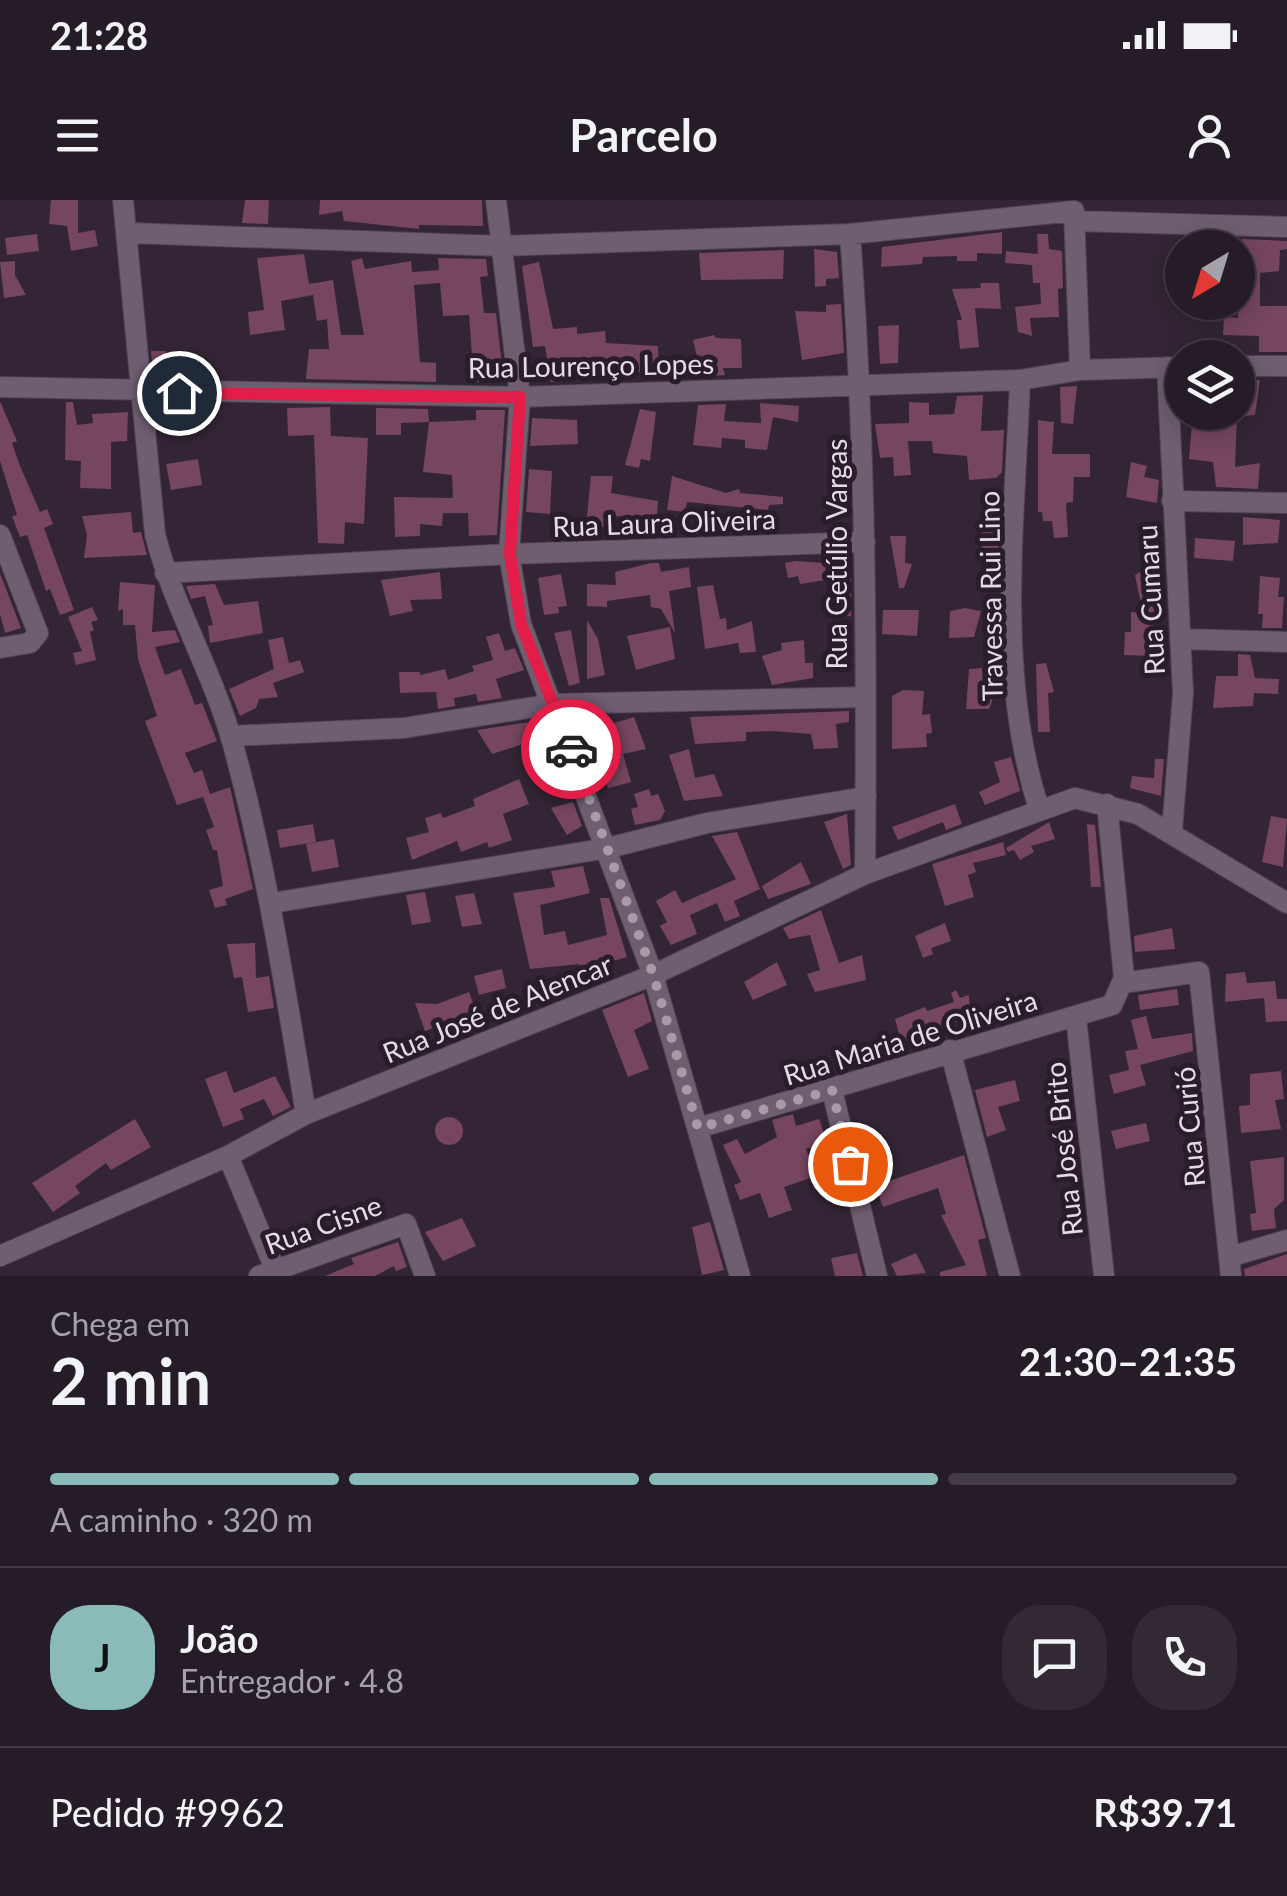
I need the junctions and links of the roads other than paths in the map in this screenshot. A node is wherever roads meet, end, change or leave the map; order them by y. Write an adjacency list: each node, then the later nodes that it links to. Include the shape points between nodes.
1 (123, 200): 5 (street)
2 (496, 200): 7 (street)
3 (1073, 211): 4 (street); 6 (street); 11 (street)
4 (1287, 227)
5 (129, 233): 7 (street); 15 (street)
6 (850, 234): 7 (street); 14 (street, Rua Getúlio Vargas)
7 (502, 246): 16 (street)
8 (1165, 366): 11 (street, Rua Lourenço Lopes)
9 (1255, 366): 10 (street)
10 (1287, 366)
11 (1080, 370): 12 (street, Rua Lourenço Lopes)
12 (1020, 380): 14 (street, Rua Lourenço Lopes); 32 (street, Travessa Rui Lino, via 1014,672 1024,765)
13 (1, 381): 15 (street, Rua Lourenço Lopes)
14 (861, 384): 16 (street, Rua Lourenço Lopes); 21 (street, Rua Getúlio Vargas)
15 (142, 393): 16 (street, Rua Lourenço Lopes); 23 (street)
16 (520, 397): 22 (street)
17 (1174, 430): 18 (street, Rua Cumaru)
18 (1172, 501): 19 (street); 24 (street, Rua Cumaru)
19 (1287, 503)
20 (0, 535): 26 (street, via 36,638)
21 (866, 542): 22 (street, Rua Laura Oliveira); 27 (street, Rua Getúlio Vargas)
22 (510, 554): 23 (street, Rua Laura Oliveira); 28 (street, via 521,624)
23 (165, 573): 29 (street)
24 (1180, 639): 25 (street); 33 (street, Rua Cumaru, via 1184,693)
25 (1287, 642)
26 (0, 648)
27 (864, 697): 28 (street); 30 (street, Rua Getúlio Vargas)
28 (553, 704): 29 (street, via 404,728); 34 (street)
29 (231, 736): 37 (street)
30 (866, 798): 34 (street, via 707,823); 35 (street, Rua Getúlio Vargas)
31 (1107, 804): 32 (street, Rua José de Alencar, via 1075,798); 33 (street, Rua José de Alencar); 39 (street)
32 (1039, 809): 35 (street, Rua José de Alencar)
33 (1172, 830): 36 (street, Rua José de Alencar)
34 (608, 848): 37 (street); 38 (street)
35 (864, 874): 38 (street, Rua José de Alencar)
36 (1287, 902)
37 (272, 903): 43 (street)
38 (653, 974): 43 (street, Rua José de Alencar); 44 (street)
39 (1123, 983): 40 (street, Rua Maria de Oliveira, via 1112,1005); 48 (street, Rua Curió, via 1200,972)
40 (1076, 1017): 41 (street, Rua Maria de Oliveira); 54 (street, Rua José Brito)
41 (950, 1050): 42 (street, Rua Maria de Oliveira); 53 (street)
42 (832, 1090): 44 (street, Rua Maria de Oliveira); 52 (street)
43 (306, 1114): 45 (street, Rua José de Alencar)
44 (698, 1128): 51 (street)
45 (228, 1156): 47 (street, Rua José de Alencar); 49 (street, via 268,1249)
46 (1287, 1240): 48 (street)
47 (0, 1256)
48 (1230, 1266)
49 (271, 1274): 50 (street, Rua Cisne, via 406,1224)
50 (425, 1276)
51 (740, 1276)
52 (877, 1276)
53 (1010, 1276)
54 (1104, 1276)

